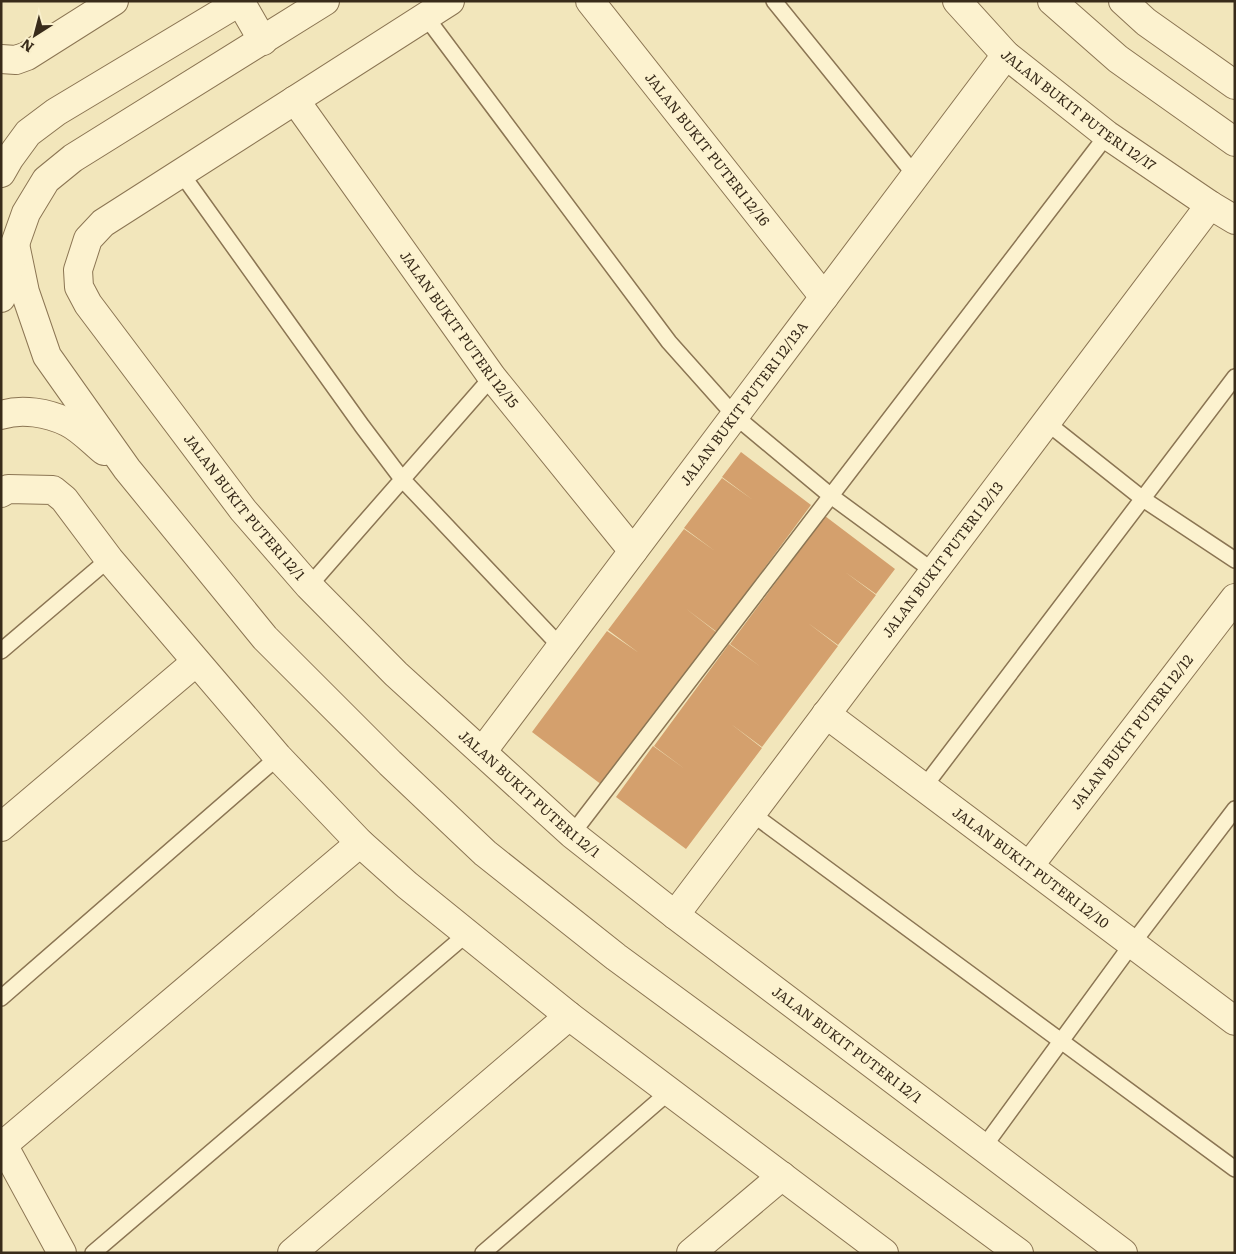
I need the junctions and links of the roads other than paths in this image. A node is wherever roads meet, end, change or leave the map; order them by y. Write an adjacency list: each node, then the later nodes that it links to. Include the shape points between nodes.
1 (241, 1): 11 (street); 18 (street, via 56,112 28,133)
2 (325, 1): 11 (street)
3 (450, 1): 10 (street, JALAN BUKIT PUTERI 12/1)
4 (590, 1): 24 (street, JALAN BUKIT PUTERI 12/16)
5 (774, 1): 20 (lane)
6 (957, 1): 12 (street, JALAN BUKIT PUTERI 12/17)
7 (1052, 1): 17 (street, via 1118,59)
8 (1123, 1): 14 (street, via 1146,22)
9 (101, 5): 13 (street, via 27,56 16,60)
10 (426, 17): 15 (street, JALAN BUKIT PUTERI 12/1); 29 (lane, via 663,334)
11 (263, 41): 23 (street, via 73,158 46,180 26,213)
12 (1006, 55): 16 (street, JALAN BUKIT PUTERI 12/17); 20 (street, JALAN BUKIT PUTERI 12/13A)
13 (1, 59)
14 (1235, 85)
15 (295, 100): 19 (street, JALAN BUKIT PUTERI 12/1); 26 (street, JALAN BUKIT PUTERI 12/15)
16 (1108, 135): 21 (street, JALAN BUKIT PUTERI 12/17); 34 (lane)
17 (1235, 142)
18 (1, 173)
19 (181, 173): 32 (lane); 40 (street, JALAN BUKIT PUTERI 12/1, via 103,223 88,240 78,270 79,287 88,304 243,510)
20 (915, 175): 24 (street, JALAN BUKIT PUTERI 12/13A)
21 (1210, 205): 22 (street, JALAN BUKIT PUTERI 12/17); 30 (street, JALAN BUKIT PUTERI 12/13)
22 (1235, 220)
23 (15, 244): 25 (street); 31 (street, via 25,292 48,356)
24 (824, 297): 29 (street, JALAN BUKIT PUTERI 12/13A)
25 (1, 298)
26 (492, 377): 32 (lane); 36 (street, JALAN BUKIT PUTERI 12/15)
27 (1235, 377): 35 (lane)
28 (1, 415): 31 (street, via 29,412 68,422)
29 (735, 416): 34 (lane); 36 (street, JALAN BUKIT PUTERI 12/13A)
30 (1046, 422): 35 (lane); 39 (street, JALAN BUKIT PUTERI 12/13)
31 (127, 469): 73 (street, via 265,638 485,853 616,957)
32 (402, 479): 40 (lane); 42 (lane)
33 (1, 493): 37 (street, via 8,489 53,490 64,499)
34 (831, 496): 39 (lane); 52 (lane)
35 (1143, 499): 38 (lane); 48 (lane)
36 (633, 551): 42 (street, JALAN BUKIT PUTERI 12/13A)
37 (109, 559): 43 (lane); 44 (street)
38 (1235, 560)
39 (933, 571): 45 (street, JALAN BUKIT PUTERI 12/13)
40 (309, 586): 46 (street, JALAN BUKIT PUTERI 12/1, via 396,674)
41 (1235, 598): 54 (street, JALAN BUKIT PUTERI 12/12)
42 (561, 647): 46 (street, JALAN BUKIT PUTERI 12/13A)
43 (1, 651)
44 (196, 662): 47 (street); 51 (street)
45 (826, 714): 48 (street, JALAN BUKIT PUTERI 12/10); 50 (street, JALAN BUKIT PUTERI 12/13)
46 (482, 752): 52 (street, JALAN BUKIT PUTERI 12/1)
47 (278, 757): 53 (street); 58 (lane)
48 (924, 787): 54 (street, JALAN BUKIT PUTERI 12/10)
49 (1235, 809): 57 (lane)
50 (751, 813): 55 (street, JALAN BUKIT PUTERI 12/13); 61 (lane)
51 (1, 827)
52 (572, 834): 55 (street, JALAN BUKIT PUTERI 12/1)
53 (360, 842): 56 (street, via 407,885); 63 (street)
54 (1029, 866): 57 (street, JALAN BUKIT PUTERI 12/10)
55 (674, 915): 64 (street, JALAN BUKIT PUTERI 12/1)
56 (468, 933): 59 (street); 68 (lane)
57 (1132, 944): 60 (street, JALAN BUKIT PUTERI 12/10); 61 (lane)
58 (1, 998)
59 (569, 1016): 62 (street); 69 (street)
60 (1234, 1018)
61 (1062, 1041): 64 (lane); 65 (lane)
62 (670, 1091): 66 (street); 70 (lane)
63 (2, 1143): 67 (street)
64 (983, 1148): 74 (street, JALAN BUKIT PUTERI 12/1)
65 (1235, 1169)
66 (782, 1176): 71 (street); 72 (street)
67 (62, 1253)
68 (93, 1253)
69 (292, 1253)
70 (483, 1253)
71 (691, 1253)
72 (884, 1253)
73 (1019, 1253)
74 (1122, 1253)

